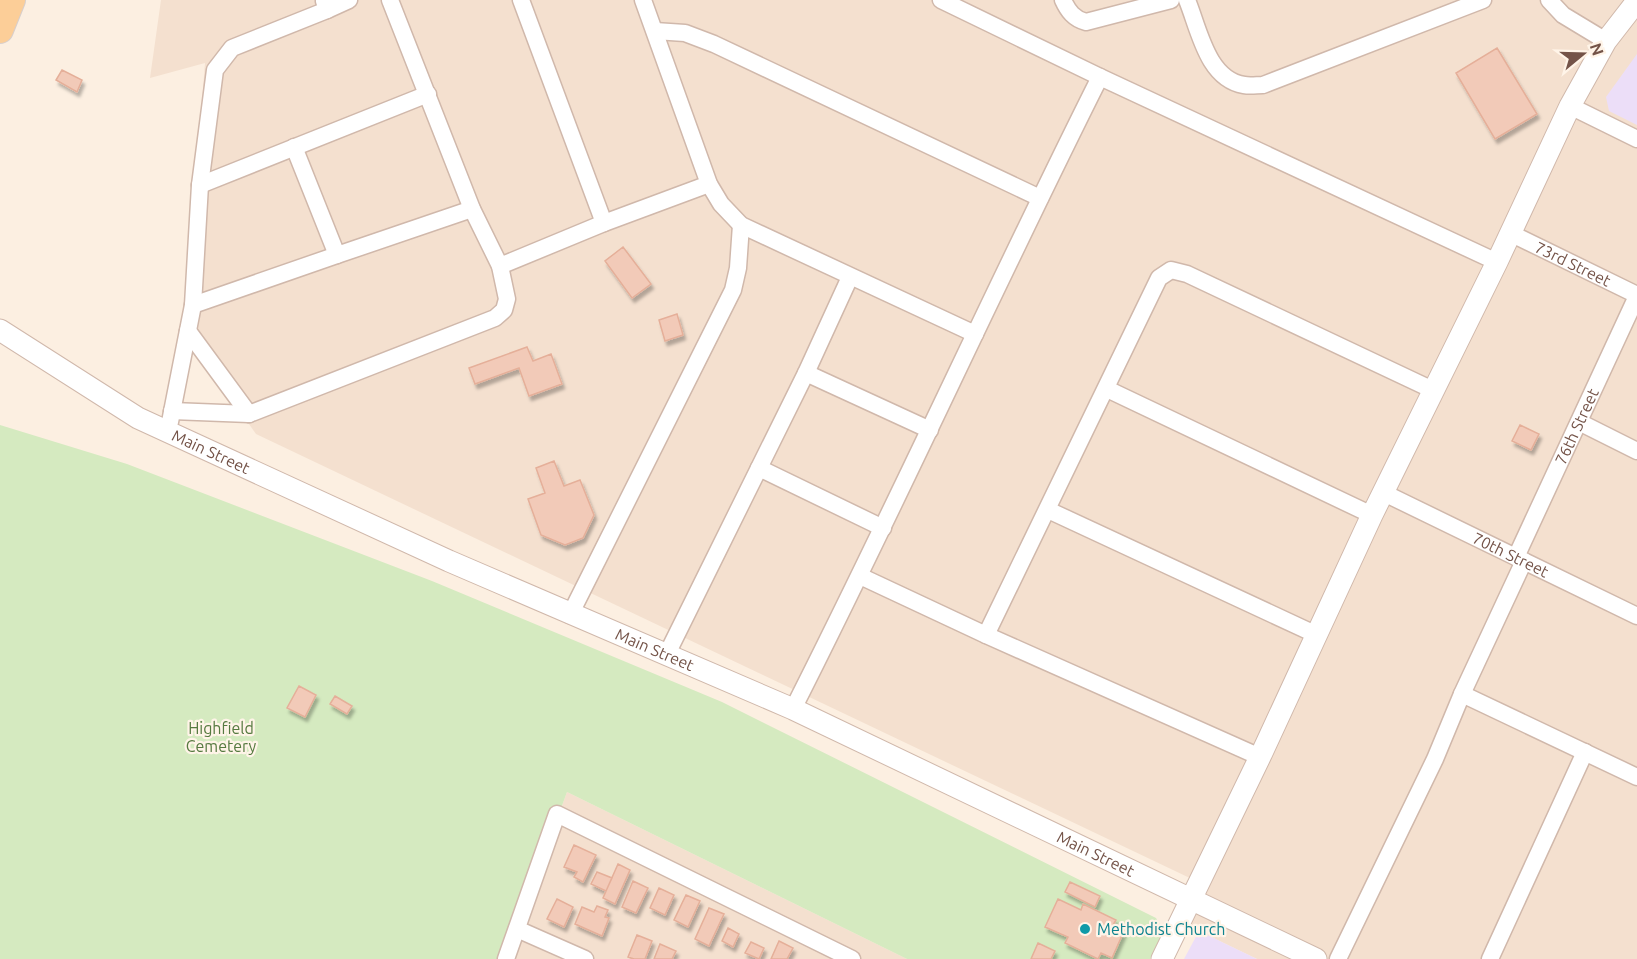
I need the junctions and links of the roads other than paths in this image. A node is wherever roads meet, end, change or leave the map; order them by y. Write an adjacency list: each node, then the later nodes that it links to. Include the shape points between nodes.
1 (12, 0): 14 (main road)
2 (348, 0): 13 (street)
3 (390, 0): 18 (street)
4 (521, 0): 26 (street)
5 (643, 0): 15 (street)
6 (941, 0): 17 (street)
7 (1063, 0): 8 (street, via 1078,20 1086,22)
8 (1171, 0)
9 (1187, 0): 10 (street, via 1211,61 1223,76 1243,85 1263,85)
10 (1483, 0)
11 (1549, 0): 16 (street, via 1563,15)
12 (1637, 1): 16 (street)
13 (325, 5): 23 (street, via 232,48 215,70)
14 (0, 30)
15 (655, 31): 22 (street); 24 (street, via 685,33 714,44)
16 (1606, 41): 19 (street)
17 (1100, 77): 24 (street); 30 (street)
18 (428, 94): 21 (street); 25 (street)
19 (1570, 106): 20 (street); 28 (street)
20 (1637, 139)
21 (294, 147): 23 (street); 29 (street)
22 (709, 184): 26 (street); 27 (street)
23 (200, 185): 34 (street)
24 (1040, 198): 37 (street)
25 (472, 209): 29 (street); 31 (street)
26 (604, 222): 31 (street)
27 (741, 225): 32 (street); 54 (street, via 733,290)
28 (1510, 233): 30 (street); 33 (street, 73rd Street)
29 (337, 255): 34 (street)
30 (1497, 262): 40 (street)
31 (500, 266): 42 (street, via 507,299 504,310 495,318)
32 (850, 277): 37 (street); 38 (street)
33 (1637, 296): 43 (street, 76th Street)
34 (193, 305): 36 (street)
35 (0, 330): 45 (street, Main Street, via 138,418)
36 (188, 331): 41 (street); 42 (street)
37 (975, 334): 44 (street)
38 (806, 373): 44 (street); 47 (street)
39 (1107, 389): 40 (street, via 1159,278 1170,270 1187,274); 49 (street); 50 (street)
40 (1435, 391): 48 (street)
41 (172, 411): 42 (street); 45 (street)
42 (249, 414)
43 (1578, 422): 46 (street); 52 (street, 76th Street)
44 (930, 430): 51 (street)
45 (167, 431): 54 (street, Main Street)
46 (1637, 450)
47 (759, 468): 51 (street); 58 (street)
48 (1384, 493): 50 (street); 52 (street, 70th Street)
49 (1048, 510): 56 (street); 57 (street)
50 (1372, 515): 57 (street)
51 (883, 528): 53 (street)
52 (1520, 559): 55 (street, 70th Street); 59 (street, 76th Street)
53 (860, 576): 56 (street); 60 (street)
54 (570, 615): 58 (street, Main Street)
55 (1637, 616)
56 (986, 635): 62 (street)
57 (1317, 635): 62 (street)
58 (666, 656): 60 (street, Main Street)
59 (1462, 694): 61 (street); 71 (street, 76th Street, via 1435,759)
60 (793, 709): 64 (street, Main Street)
61 (1585, 752): 63 (street); 72 (street)
62 (1260, 757): 64 (street)
63 (1637, 777)
64 (1191, 901): 69 (street); 70 (street, Main Street)
65 (517, 929): 66 (street); 67 (street); 68 (street, via 557,814)
66 (506, 959)
67 (585, 959)
68 (852, 959)
69 (1162, 959)
70 (1316, 959)
71 (1338, 959)
72 (1490, 959)

